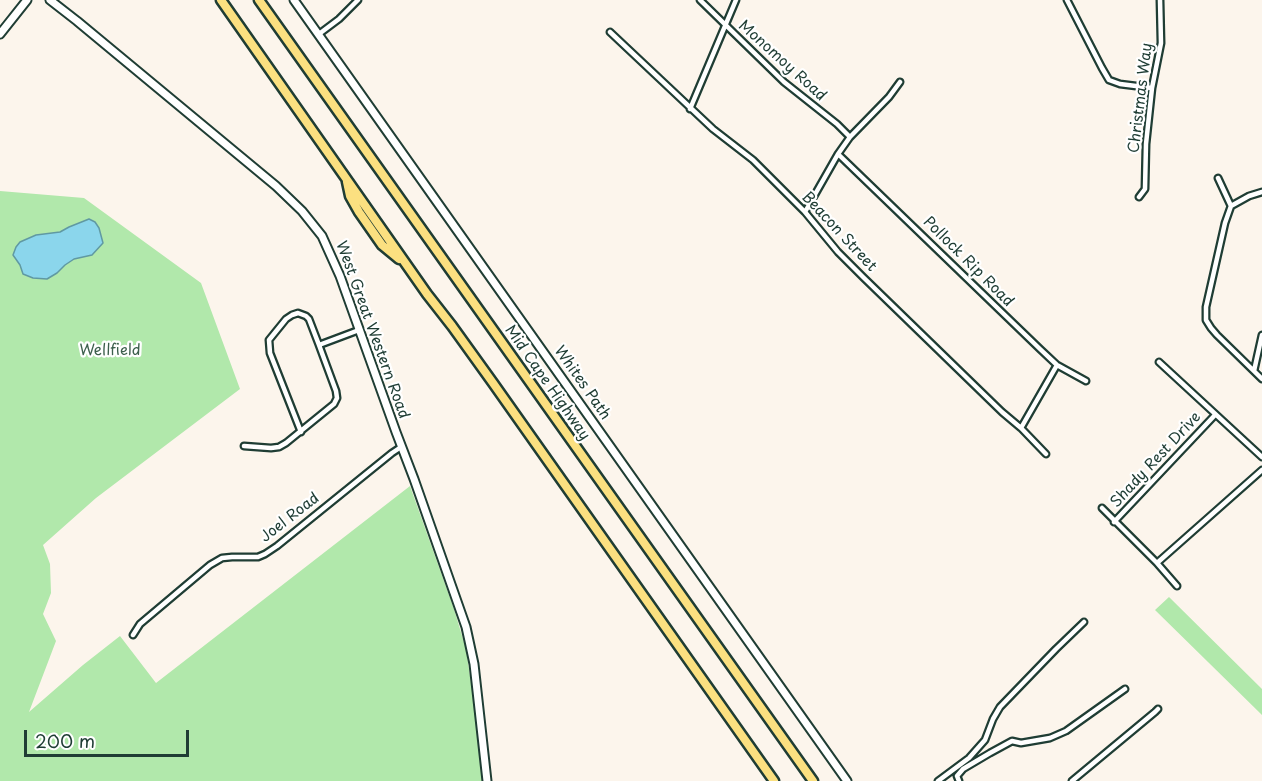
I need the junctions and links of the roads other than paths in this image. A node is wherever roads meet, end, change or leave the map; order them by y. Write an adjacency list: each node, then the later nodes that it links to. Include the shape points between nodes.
1 (27, 0): 13 (street)
2 (50, 0): 25 (street, West Great Western Road, via 302,211 327,246)
3 (221, 0): 50 (highway, via 347,179 350,196 363,219 387,250 405,262)
4 (259, 0): 51 (highway, Mid Cape Highway)
5 (294, 0): 14 (street, Whites Path)
6 (358, 0): 14 (street)
7 (700, 0): 11 (street, Monomoy Road)
8 (736, 0): 11 (street)
9 (1067, 0): 16 (street, via 1109,80)
10 (1160, 0): 16 (street, Christmas Way, via 1161,43)
11 (725, 25): 17 (street); 18 (street, Monomoy Road, via 784,82)
12 (610, 32): 17 (street, Beacon Street)
13 (0, 34)
14 (319, 34): 52 (street, Whites Path)
15 (900, 82): 18 (street)
16 (1152, 88): 22 (street, Christmas Way, via 1145,189)
17 (690, 109): 24 (street, Beacon Street, via 753,160)
18 (850, 137): 19 (street)
19 (838, 154): 24 (street); 29 (street, Pollock Rip Road)
20 (1218, 178): 23 (street)
21 (1262, 192): 23 (street)
22 (1139, 197)
23 (1232, 206): 30 (street, via 1225,223 1206,320)
24 (805, 212): 34 (street, Beacon Street, via 863,277)
25 (359, 330): 27 (street); 37 (street, West Great Western Road)
26 (1262, 335): 30 (street)
27 (319, 345): 35 (street, via 336,391 336,402); 35 (street, via 309,319 298,314 286,320 269,340 270,353)
28 (1159, 362): 33 (street)
29 (1057, 365): 32 (street, Pollock Rip Road); 34 (street)
30 (1254, 371): 31 (street)
31 (1262, 379)
32 (1086, 381)
33 (1215, 414): 39 (street); 42 (street, Shady Rest Drive)
34 (1021, 428): 38 (street, Beacon Street)
35 (301, 432): 36 (street, via 279,447)
36 (244, 446)
37 (401, 447): 46 (street, Joel Road, via 265,554 222,558 210,565 140,624); 49 (street, West Great Western Road, via 466,627)
38 (1046, 454)
39 (1262, 458)
40 (1262, 470): 43 (street)
41 (1102, 508): 42 (street)
42 (1114, 522): 43 (street)
43 (1157, 563): 44 (street)
44 (1178, 586)
45 (1084, 622): 53 (street, via 1000,707 985,740 969,758)
46 (133, 635)
47 (1125, 689): 54 (street, via 1050,738 1012,741 990,753 963,769 957,776)
48 (1158, 709): 55 (street)
49 (487, 781)
50 (774, 781)
51 (813, 781)
52 (847, 781)
53 (938, 781)
54 (959, 781)
55 (1072, 781)

